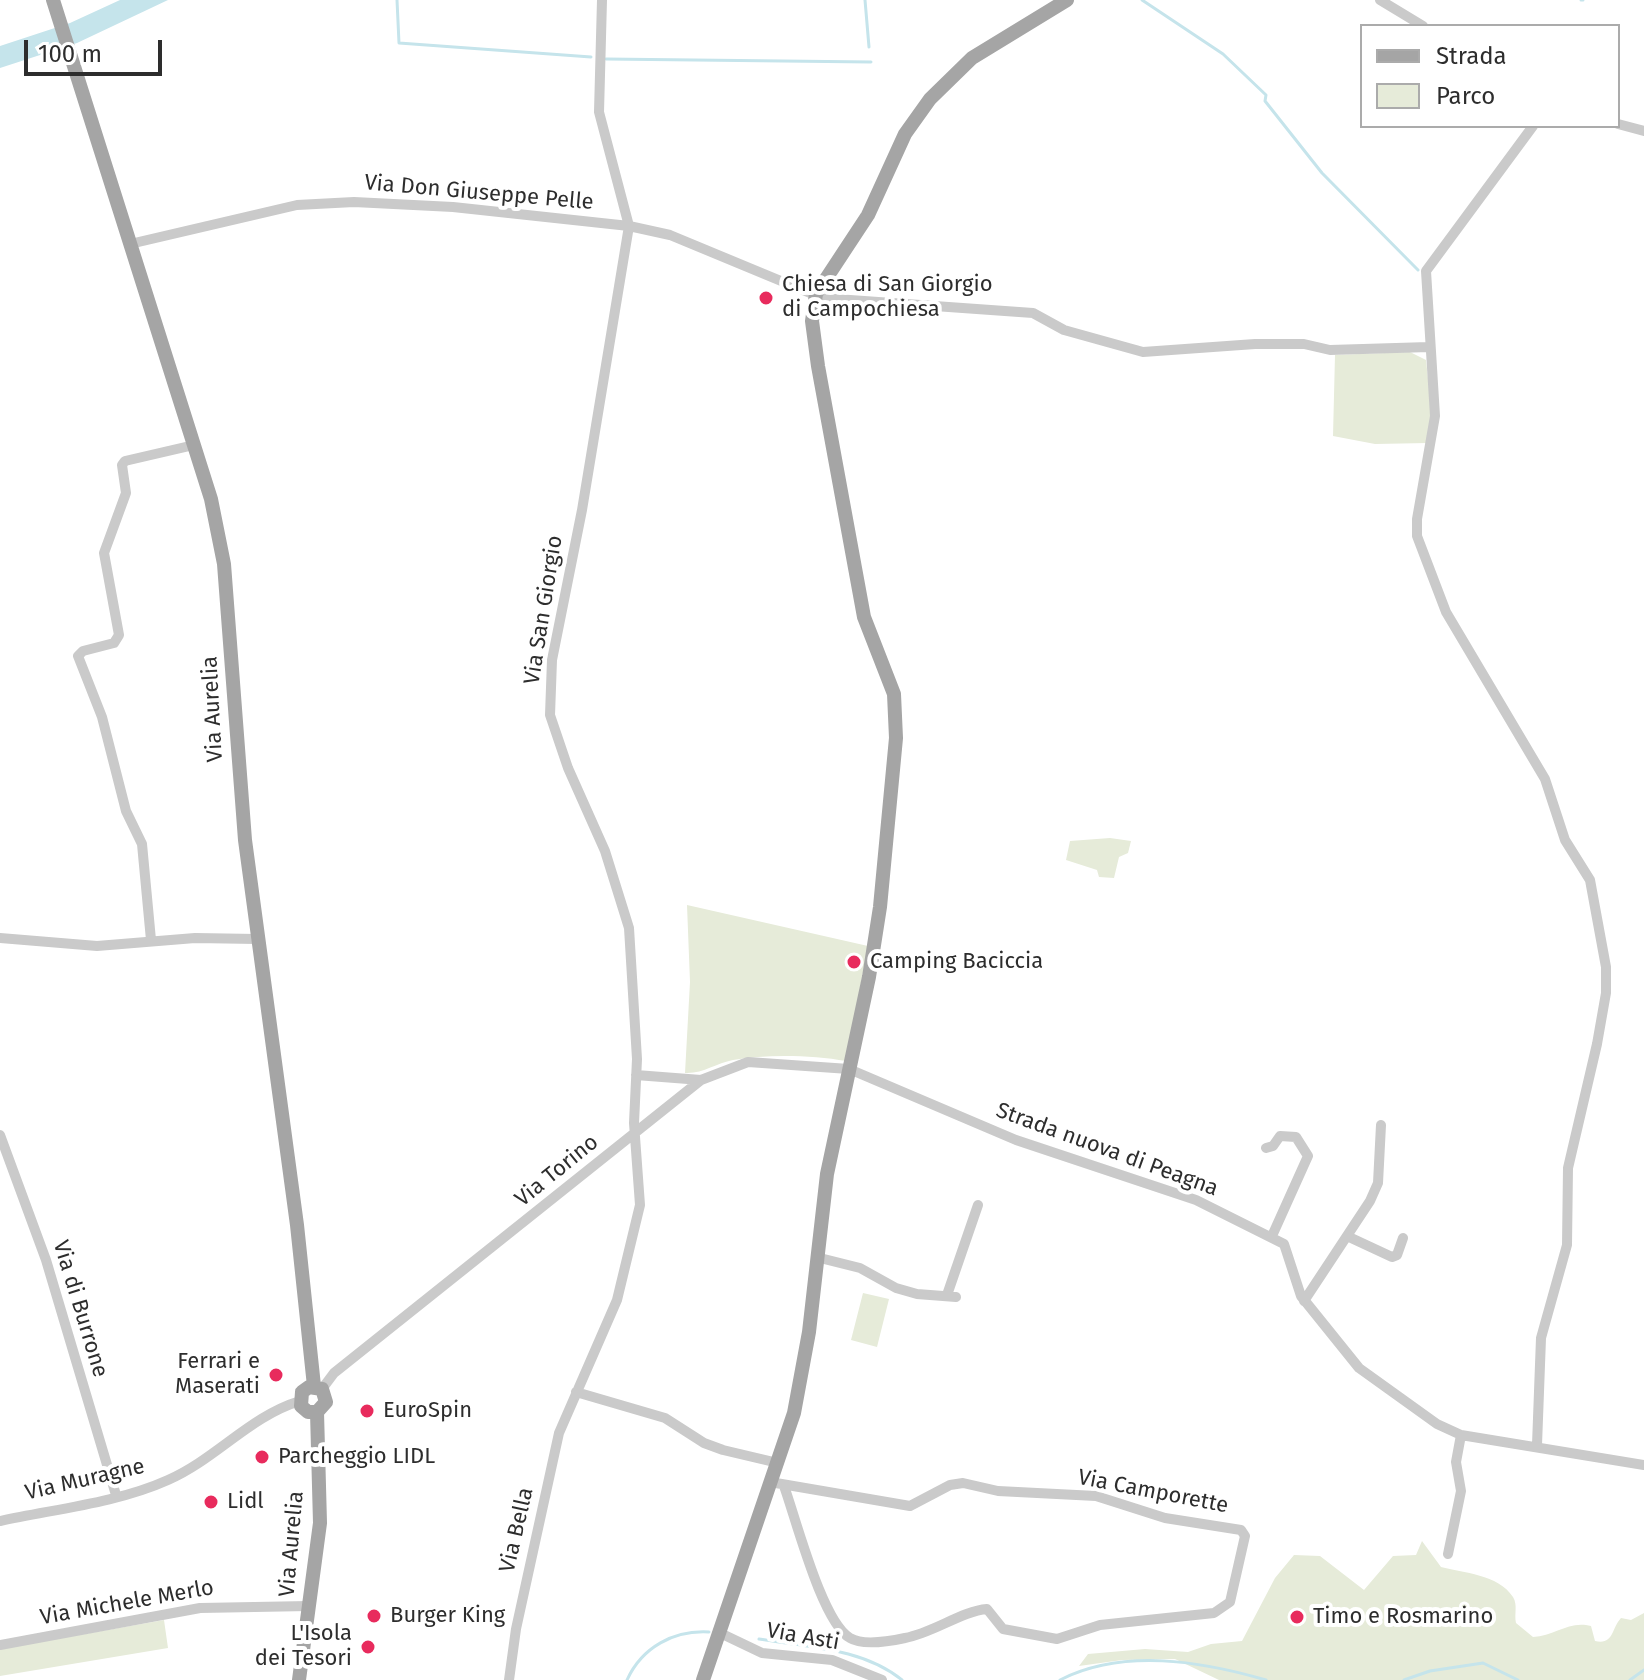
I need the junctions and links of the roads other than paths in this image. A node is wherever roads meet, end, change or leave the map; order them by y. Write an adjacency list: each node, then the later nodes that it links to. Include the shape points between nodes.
1 (53, 0): 10 (main road, Via Aurelia)
2 (602, 0): 9 (street, via 599,112)
3 (1067, 0): 11 (main road, via 972,58 930,99 905,134 868,215)
4 (1380, 0): 5 (street)
5 (1420, 24)
6 (1620, 125): 8 (street)
7 (1532, 128): 12 (street, via 1426,271)
8 (1644, 131)
9 (629, 226): 10 (street, Via Don Giuseppe Pelle, via 354,202 257,211); 11 (street, Via Don Giuseppe Pelle, via 670,235); 18 (street, Via San Giorgio, via 552,660 550,715 605,851 629,928)
10 (130, 244): 13 (main road, Via Aurelia)
11 (816, 294): 12 (street, Via Don Giuseppe Pelle, via 1033,313 1064,330 1143,352 1255,344 1330,350); 17 (main road, via 812,321 818,366 864,617 897,705 880,907)
12 (1429, 347): 35 (street, via 1435,416 1417,536 1446,612 1545,779 1565,840 1590,880 1606,967 1597,1044 1568,1168 1567,1245 1541,1338)
13 (194, 445): 15 (main road, Via Aurelia, via 224,564); 16 (street, via 122,465 126,493 104,553 119,635 114,643 79,654 78,662 102,717 126,811 142,844)
14 (0, 938): 16 (street, via 97,946)
15 (257, 939): 16 (street); 30 (main road, Via Aurelia)
16 (151, 940)
17 (849, 1069): 19 (street, Via Torino, via 748,1062); 25 (street, Strada nuova di Peagna, via 1016,1140 1196,1200); 28 (main road)
18 (636, 1075): 19 (street); 21 (street, Via San Giorgio)
19 (701, 1080): 21 (street, Via Torino)
20 (1381, 1125): 26 (street, via 1378,1183)
21 (635, 1134): 30 (street, Via Torino); 31 (street, Via Bella, via 641,1177 635,1237 617,1300)
22 (0, 1135): 39 (street, Via di Burrone, via 46,1260)
23 (1266, 1148): 25 (street, via 1280,1136 1296,1137 1308,1156)
24 (978, 1205): 28 (street, via 952,1296 896,1288 873,1273)
25 (1272, 1236): 29 (street, via 1289,1254)
26 (1349, 1237): 27 (street, via 1392,1257); 29 (street)
27 (1403, 1238)
28 (816, 1257): 36 (main road, via 799,1386)
29 (1304, 1301): 34 (street, via 1365,1374)
30 (318, 1388): 32 (main road, via 305,1389); 33 (main road, Via Aurelia, via 326,1402)
31 (576, 1392): 36 (street, via 665,1418 723,1450); 46 (street, Via Bella, via 559,1433)
32 (300, 1401): 33 (main road, via 304,1409); 39 (street, Via Muragne, via 271,1411 169,1480)
33 (317, 1412): 42 (main road, Via Aurelia, via 320,1523)
34 (1461, 1435): 35 (street); 41 (street, via 1456,1462 1461,1491)
35 (1537, 1445): 37 (street)
36 (778, 1463): 38 (main road)
37 (1644, 1465)
38 (777, 1484): 38 (street, Via Camporette, via 910,1506 963,1483 998,1491 1096,1496 1165,1518 1241,1530 1245,1536 1230,1602 1214,1613 1100,1625 1057,1639 1003,1629 987,1609 905,1638 852,1640 829,1611); 43 (main road)
39 (116, 1495): 40 (street, Via Muragne)
40 (0, 1521)
41 (1448, 1554)
42 (309, 1606): 44 (street, Via Michele Merlo, via 200,1608); 45 (main road, Via Aurelia)
43 (718, 1632): 47 (main road); 48 (street, Via Asti, via 762,1653 832,1660)
44 (0, 1645)
45 (299, 1680)
46 (509, 1680)
47 (703, 1680)
48 (882, 1680)

